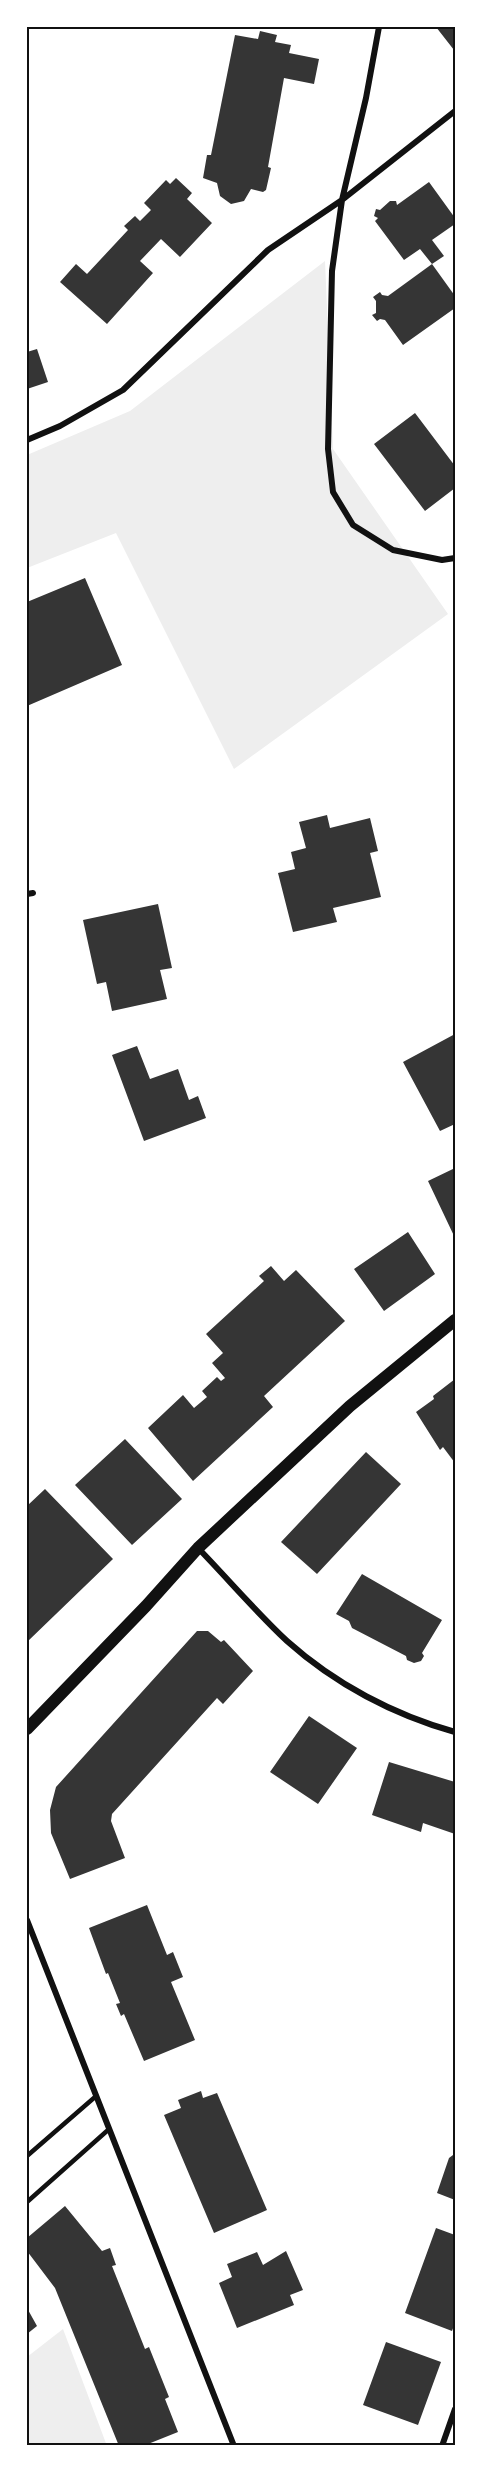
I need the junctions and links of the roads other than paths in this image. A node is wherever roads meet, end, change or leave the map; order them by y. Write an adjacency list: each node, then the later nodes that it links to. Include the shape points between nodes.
1 (379, 27): 3 (street)
2 (455, 111): 3 (street)
3 (342, 200): 4 (street, via 268,250 123,390); 5 (street, via 332,271 328,448 333,492 353,525 393,550 442,560)
4 (27, 440)
5 (455, 558)
6 (455, 1320): 7 (main road, via 350,1406)
7 (198, 1548): 8 (main road); 9 (street, via 287,1640 326,1672 372,1700)
8 (27, 1729)
9 (455, 1732)
10 (27, 1920): 11 (street)
11 (95, 2097): 12 (street); 13 (lane)
12 (108, 2130): 14 (lane); 16 (street)
13 (27, 2156)
14 (27, 2202)
15 (455, 2409): 17 (street)
16 (234, 2446)
17 (442, 2446)

